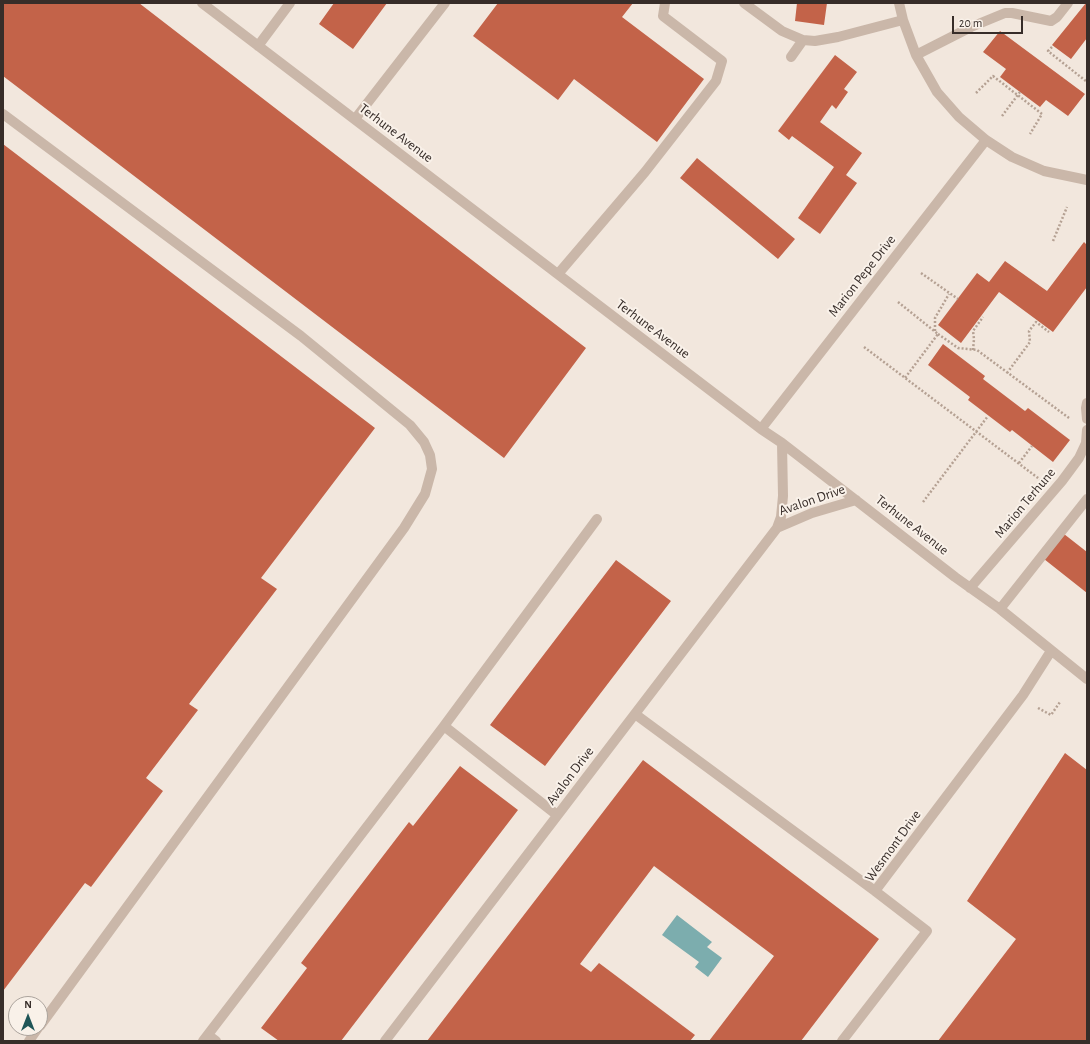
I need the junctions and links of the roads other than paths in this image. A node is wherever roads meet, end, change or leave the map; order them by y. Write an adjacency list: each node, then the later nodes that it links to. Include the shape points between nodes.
1 (202, 3): 10 (street, Terhune Avenue)
2 (290, 3): 10 (street)
3 (445, 3): 14 (street)
4 (665, 3): 17 (street, via 663,16 722,61 716,81 651,164)
5 (744, 3): 9 (street, via 782,31)
6 (899, 3): 8 (street)
7 (1068, 3): 11 (street, via 1057,17 1050,21 1004,13)
8 (903, 20): 9 (street, via 838,37 815,41); 11 (street)
9 (803, 40): 12 (street)
10 (258, 46): 14 (street, Terhune Avenue)
11 (916, 55): 15 (street, via 937,92 959,117)
12 (791, 57)
13 (3, 114): 35 (street, via 300,336 410,425 424,442 430,455 432,469 425,494 404,528)
14 (355, 119): 17 (street, Terhune Avenue)
15 (986, 140): 16 (street, via 1012,157 1044,172); 20 (street, Marion Pepe Drive)
16 (1087, 180)
17 (558, 274): 20 (street, Terhune Avenue)
18 (1087, 403): 19 (street)
19 (1087, 419)
20 (761, 429): 22 (street, Terhune Avenue)
21 (1087, 430): 27 (street, Marion Terhune, via 1086,442 1079,458 1055,490)
22 (782, 443): 24 (street, Terhune Avenue); 26 (street, Avalon Drive, via 783,496)
23 (1087, 498): 28 (street)
24 (856, 500): 26 (street, Avalon Drive, via 812,513); 27 (street, Terhune Avenue)
25 (597, 519): 32 (street)
26 (777, 528): 31 (street, Avalon Drive)
27 (970, 588): 28 (street, Terhune Avenue)
28 (1000, 609): 29 (street, Terhune Avenue)
29 (1051, 651): 30 (street, Terhune Avenue); 34 (street, Wesmont Drive, via 1023,695)
30 (1087, 679)
31 (635, 714): 33 (street, Avalon Drive); 34 (street)
32 (444, 726): 33 (street); 36 (street)
33 (557, 815): 37 (street, Avalon Drive)
34 (875, 891): 38 (street, Wesmont Drive, via 927,931)
35 (48, 1015)
36 (209, 1039)
37 (385, 1041)
38 (842, 1041)

